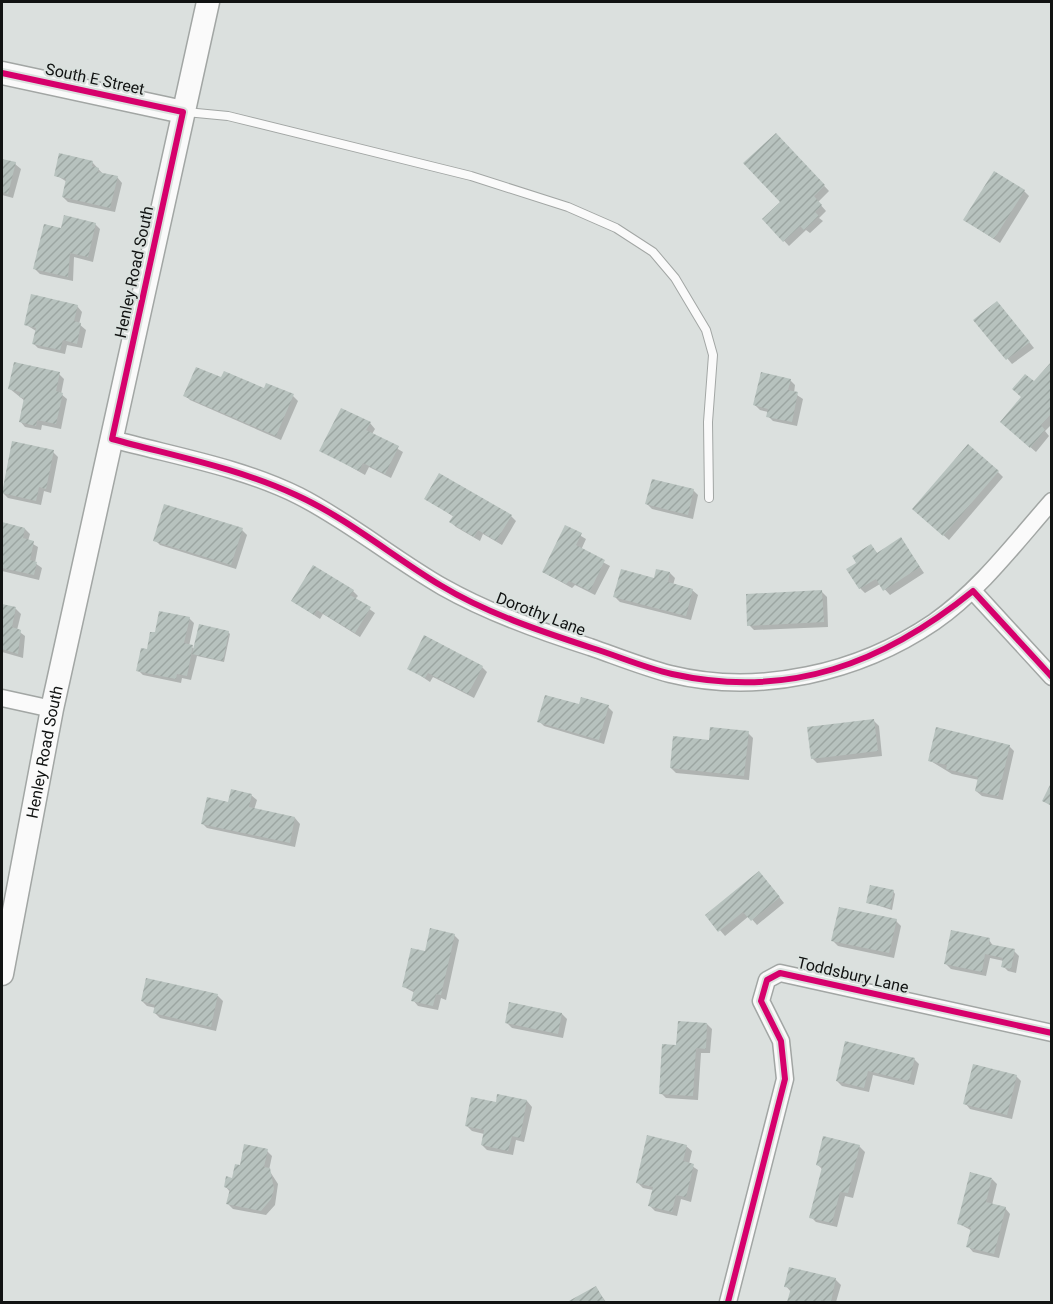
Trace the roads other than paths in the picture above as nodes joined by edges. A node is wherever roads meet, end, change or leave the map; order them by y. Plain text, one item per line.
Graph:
1 (208, 2) edge
2 (2, 73) edge
3 (183, 112) junction
4 (112, 439) junction
5 (709, 498) dead end
6 (1052, 501) edge
7 (973, 591) junction
8 (1052, 677) edge
9 (2, 698) edge
10 (52, 709) junction
11 (2, 974) edge
12 (1052, 1033) edge
13 (728, 1302) edge

1 - 3 street, Henley Road South
2 - 3 street, South E Street
3 - 4 street, Henley Road South
3 - 5 lane
4 - 7 street, Dorothy Lane
4 - 10 street, Henley Road South
6 - 7 street, Dorothy Lane
7 - 8 street
9 - 10 street
10 - 11 street, Henley Road South
12 - 13 street, Toddsbury Lane

